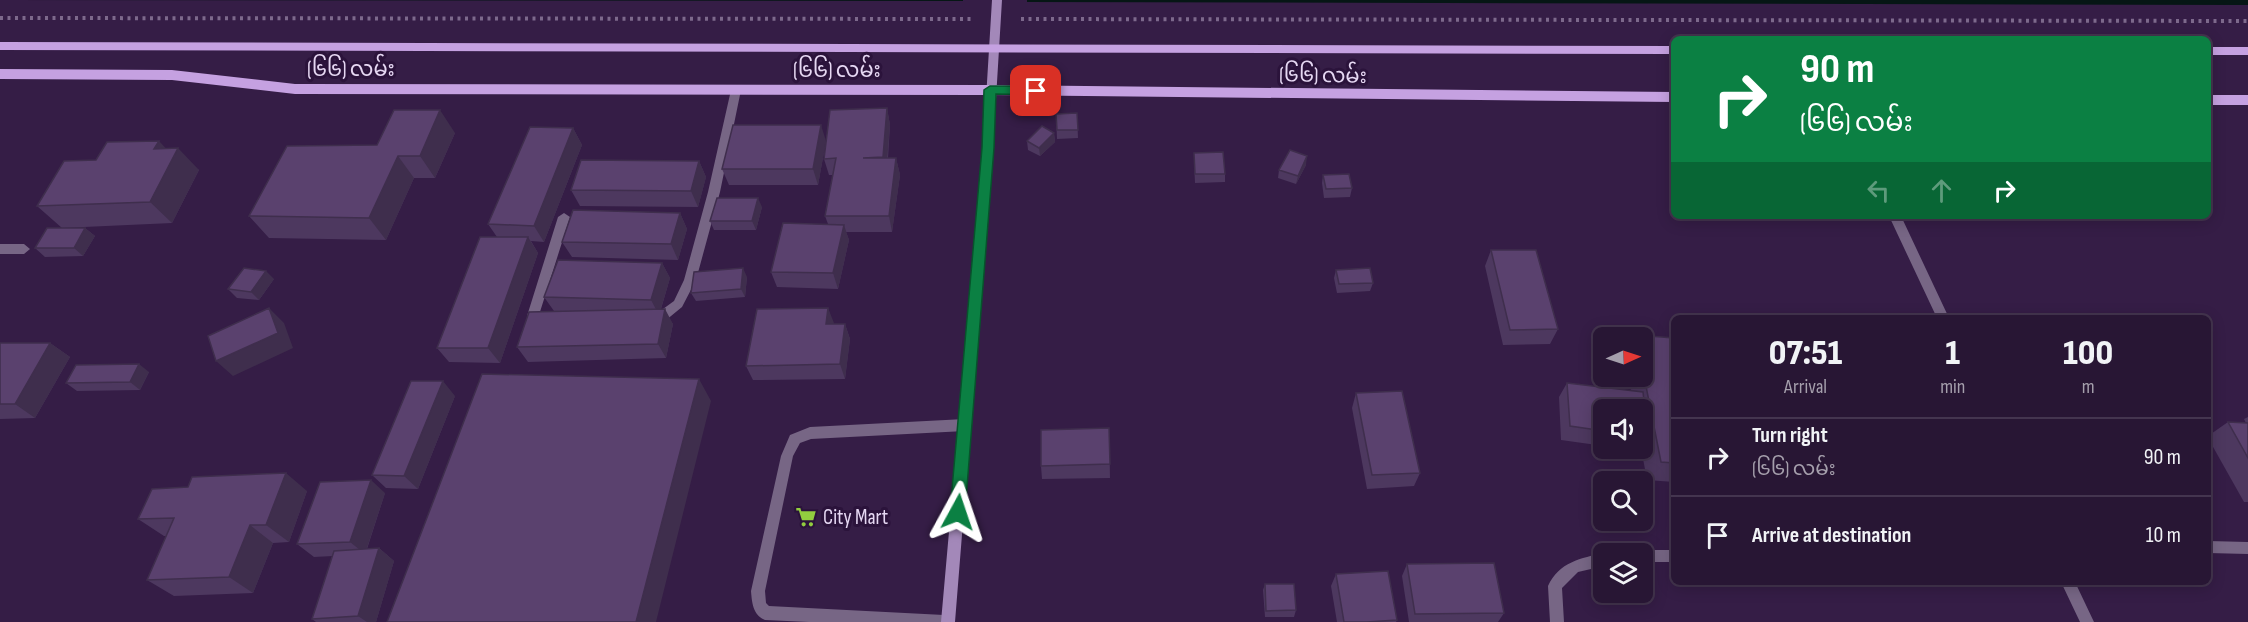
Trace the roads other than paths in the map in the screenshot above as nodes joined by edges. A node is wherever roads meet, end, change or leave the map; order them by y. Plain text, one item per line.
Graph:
1 (997, 1) edge
2 (0, 46) edge
3 (993, 47) junction
4 (1671, 50) edge
5 (2211, 51) edge
6 (2248, 51) edge
7 (0, 74) edge
8 (736, 90) junction
9 (990, 90) junction
10 (1671, 97) edge
11 (2211, 100) edge
12 (2248, 100) edge
13 (564, 217) dead end
14 (1896, 219) edge
15 (0, 249) edge
16 (24, 249) dead end
17 (1942, 315) edge
18 (645, 321) edge
19 (554, 323) edge
20 (965, 425) junction
21 (2211, 547) edge
22 (2248, 548) edge
23 (1653, 556) edge
24 (1671, 556) edge
25 (1593, 562) edge
26 (2069, 585) edge
27 (946, 622) edge
28 (1557, 622) edge
29 (2087, 622) edge

1 - 3 street
2 - 3 main road, (၆၆) လမ်း
3 - 4 main road, (၆၆) လမ်း
3 - 9 street
5 - 6 main road
7 - 8 main road, (၆၆) လမ်း
8 - 9 main road, (၆၆) လမ်း
8 - 18 street
9 - 10 main road, (၆၆) လမ်း
9 - 20 street
11 - 12 main road
13 - 19 street
14 - 17 street
15 - 16 street
20 - 27 street
20 - 27 street
21 - 22 street
23 - 24 street
25 - 28 street
26 - 29 street

